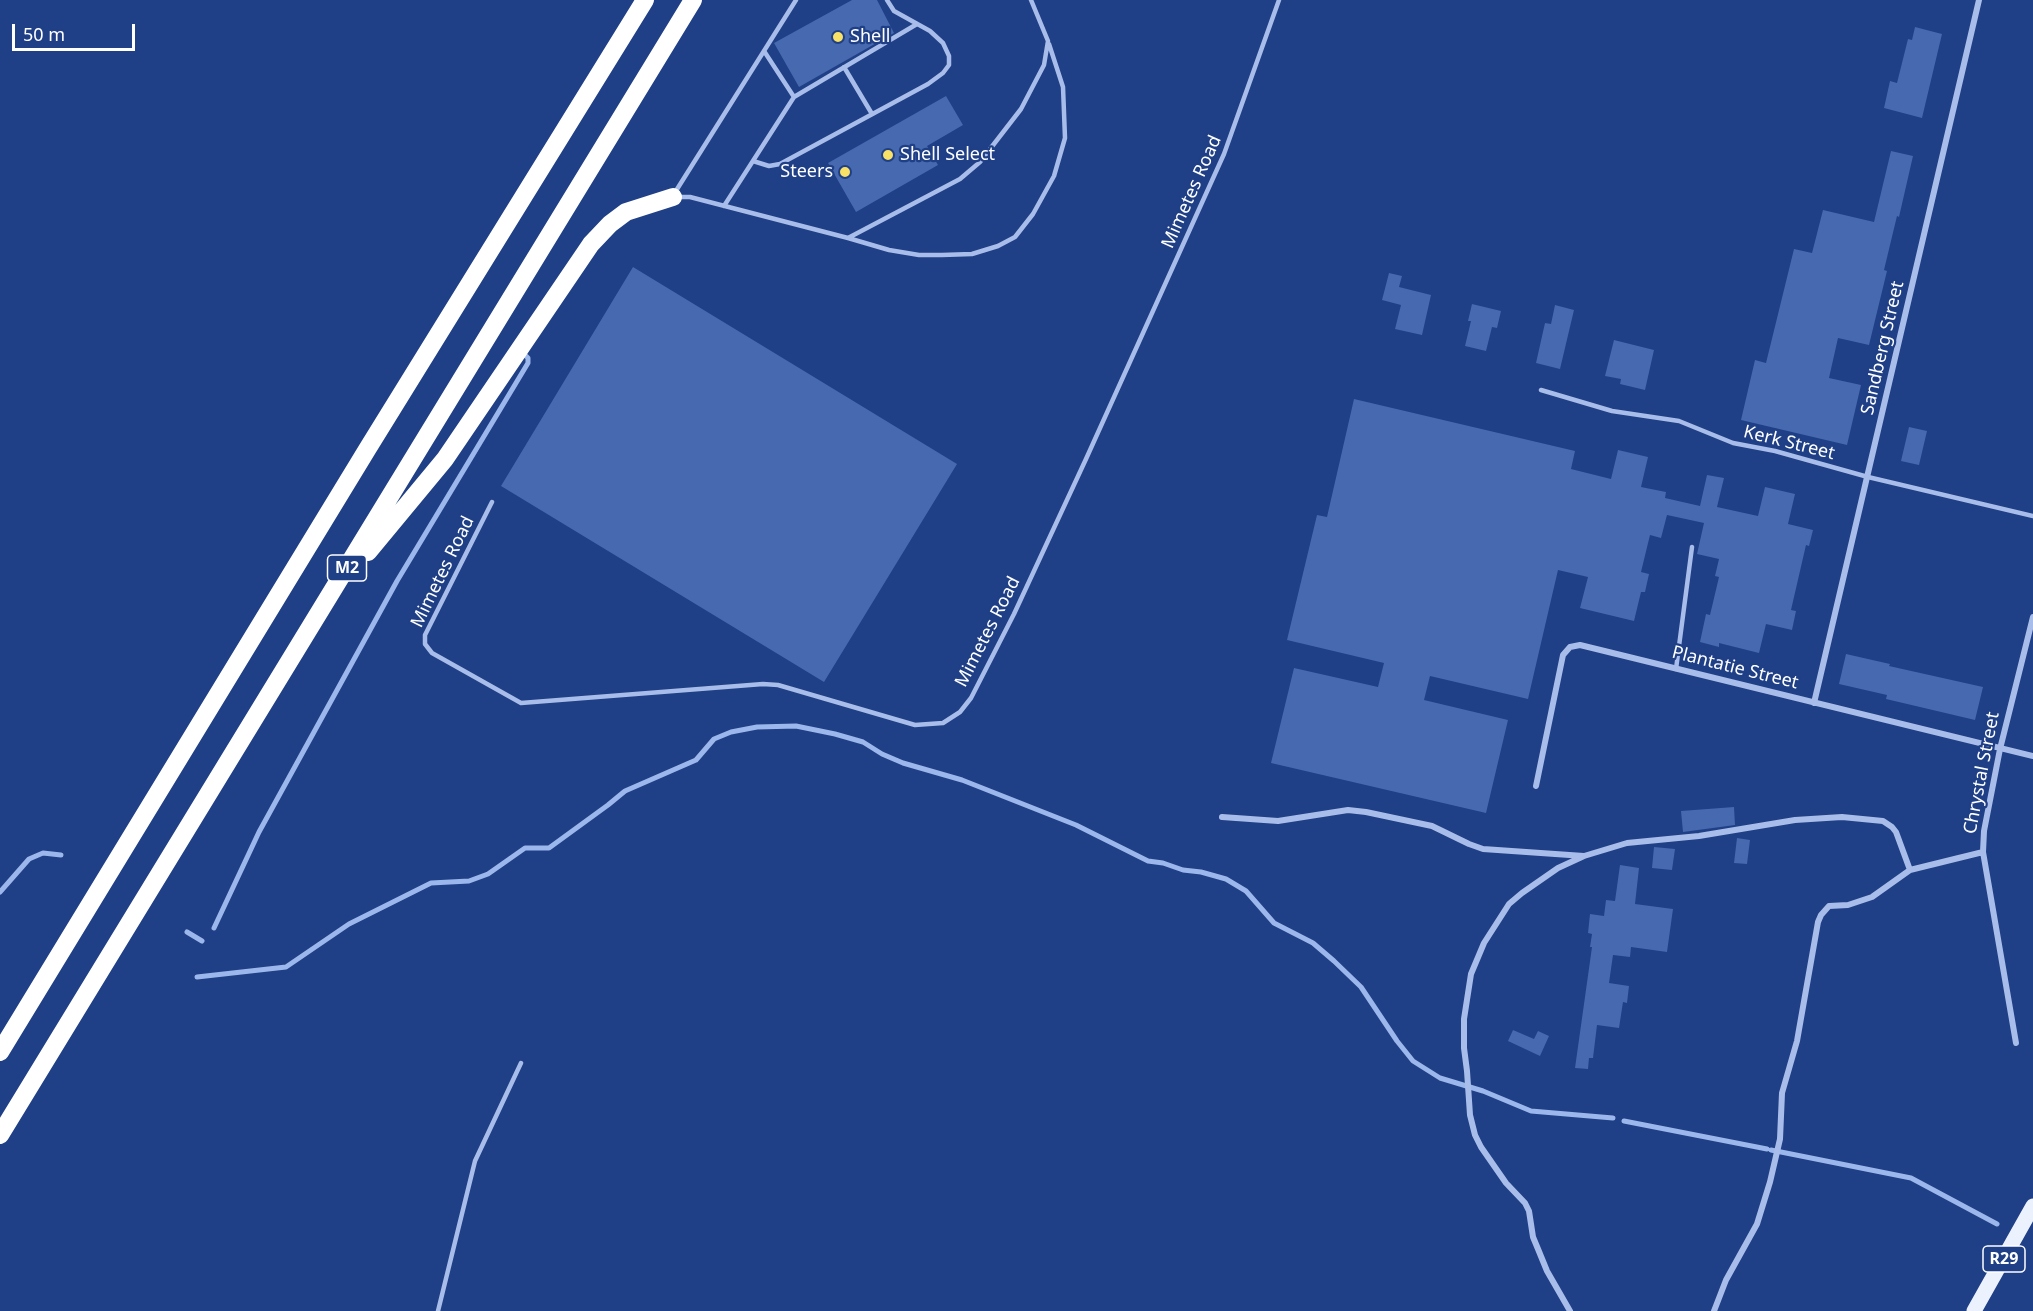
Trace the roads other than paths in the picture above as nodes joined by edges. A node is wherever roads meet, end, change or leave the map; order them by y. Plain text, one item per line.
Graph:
1 (645, 0) edge
2 (693, 0) edge
3 (796, 0) edge
4 (887, 0) edge
5 (1031, 0) edge
6 (1279, 0) edge
7 (1979, 0) edge
8 (917, 24) junction
9 (1048, 41) junction
10 (764, 51) junction
11 (844, 67) junction
12 (794, 97) junction
13 (872, 114) junction
14 (753, 161) junction
15 (673, 196) junction
16 (724, 206) junction
17 (848, 238) junction
18 (1540, 390) dead end
19 (1868, 477) junction
20 (492, 502) dead end
21 (2033, 516) edge
22 (1692, 547) dead end
23 (327, 602) junction
24 (2033, 617) edge
25 (1676, 669) junction
26 (1814, 703) junction
27 (2000, 749) junction
28 (2033, 756) edge
29 (1536, 786) dead end
30 (1222, 817) dead end
31 (1983, 852) junction
32 (1584, 856) junction
33 (1910, 870) junction
34 (2016, 1043) dead end
35 (0, 1052) edge
36 (521, 1063) dead end
37 (0, 1135) edge
38 (2033, 1206) edge
39 (438, 1311) edge
40 (1570, 1311) edge
41 (1713, 1311) edge
42 (1974, 1311) edge

1 - 35 highway, M2
2 - 23 highway, M2
3 - 10 lane
4 - 8 lane
5 - 9 lane
6 - 20 lane, Mimetes Road
7 - 19 street, Sandberg Street
8 - 11 lane
8 - 13 lane
9 - 17 lane
9 - 17 lane
10 - 12 lane
10 - 15 lane
11 - 12 lane
11 - 13 lane
12 - 14 lane
13 - 14 lane
14 - 16 lane
15 - 16 lane
15 - 23 highway
16 - 17 lane
18 - 19 lane, Kerk Street
19 - 21 lane, Kerk Street
19 - 26 street, Sandberg Street
22 - 25 lane
23 - 37 highway, M2
24 - 27 street, Chrystal Street
25 - 26 street, Plantatie Street
25 - 29 street, Plantatie Street
26 - 27 street, Plantatie Street
27 - 28 street, Plantatie Street
27 - 31 street, Chrystal Street
30 - 32 street
31 - 33 street
31 - 34 street, Chrystal Street
32 - 33 street
32 - 40 street
33 - 41 street
36 - 39 lane
38 - 42 main road, R29

